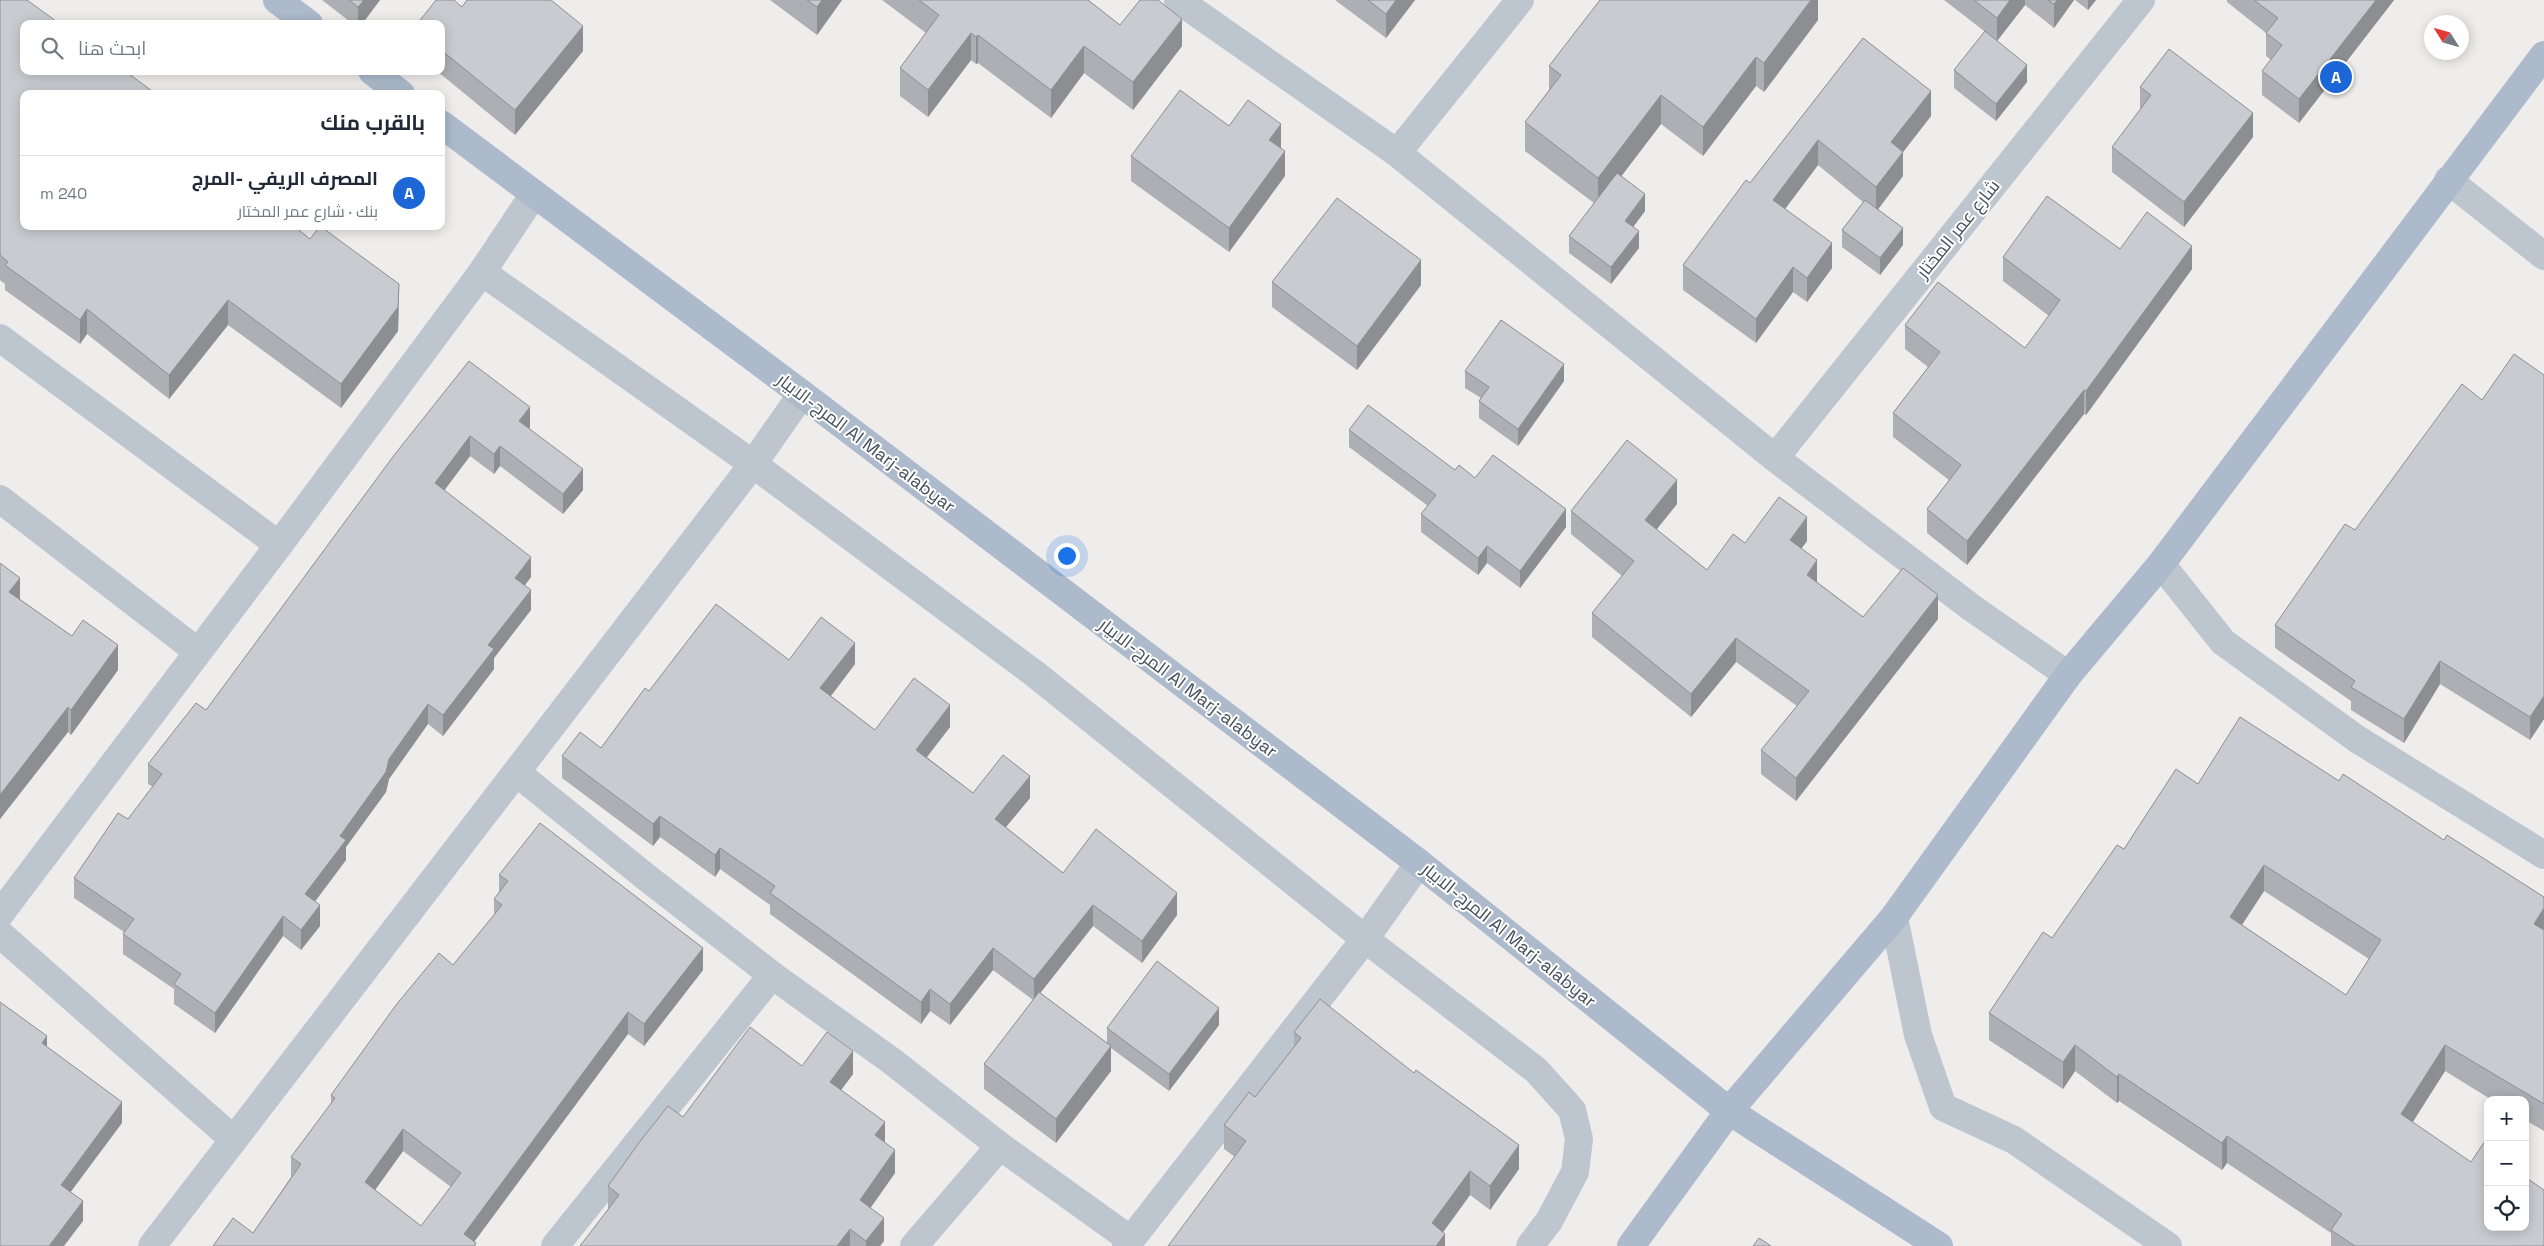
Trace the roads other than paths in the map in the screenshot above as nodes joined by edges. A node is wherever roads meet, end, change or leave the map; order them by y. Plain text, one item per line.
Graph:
1 (277, 0) edge
2 (1178, 0) edge
3 (1520, 0) edge
4 (2141, 0) edge
5 (303, 20) edge
6 (2544, 55) edge
7 (377, 75) edge
8 (396, 90) edge
9 (445, 127) edge
10 (1397, 153) junction
11 (2448, 180) junction
12 (534, 194) junction
13 (2544, 256) edge
14 (482, 272) junction
15 (0, 338) edge
16 (802, 394) junction
17 (1775, 458) junction
18 (753, 464) junction
19 (0, 499) edge
20 (279, 545) junction
21 (2161, 564) junction
22 (197, 652) junction
23 (2068, 675) junction
24 (517, 773) junction
25 (2544, 855) edge
26 (1418, 863) junction
27 (0, 914) edge
28 (1894, 917) junction
29 (0, 934) edge
30 (1365, 939) junction
31 (772, 975) junction
32 (1729, 1112) junction
33 (233, 1139) junction
34 (1000, 1146) junction
35 (1128, 1243) edge
36 (152, 1246) edge
37 (555, 1246) edge
38 (914, 1246) edge
39 (1530, 1246) edge
40 (1631, 1246) edge
41 (1939, 1246) edge
42 (2168, 1246) edge

1 - 5 main road
2 - 10 street
3 - 10 street
4 - 17 street, شارع عمر المختار
6 - 11 main road
7 - 8 main road
9 - 12 main road, المرج-الابيار Al Marj-alabyar
10 - 17 street
11 - 13 street
11 - 21 main road
12 - 14 street
12 - 16 main road, المرج-الابيار Al Marj-alabyar
14 - 18 street
14 - 20 street
15 - 20 street
16 - 18 street
16 - 26 main road, المرج-الابيار Al Marj-alabyar
17 - 23 street
18 - 24 street
18 - 30 street
19 - 22 street
20 - 22 street
21 - 23 main road
21 - 25 street
22 - 27 street
23 - 28 main road
24 - 31 street
24 - 33 street
26 - 30 street
26 - 32 main road, المرج-الابيار Al Marj-alabyar
28 - 32 main road
28 - 42 street
29 - 33 street
30 - 35 street
30 - 39 street
31 - 34 street
31 - 37 street
32 - 40 main road
32 - 41 main road, المرج-الابيار Al Marj-alabyar
33 - 36 street
34 - 35 street
34 - 38 street

